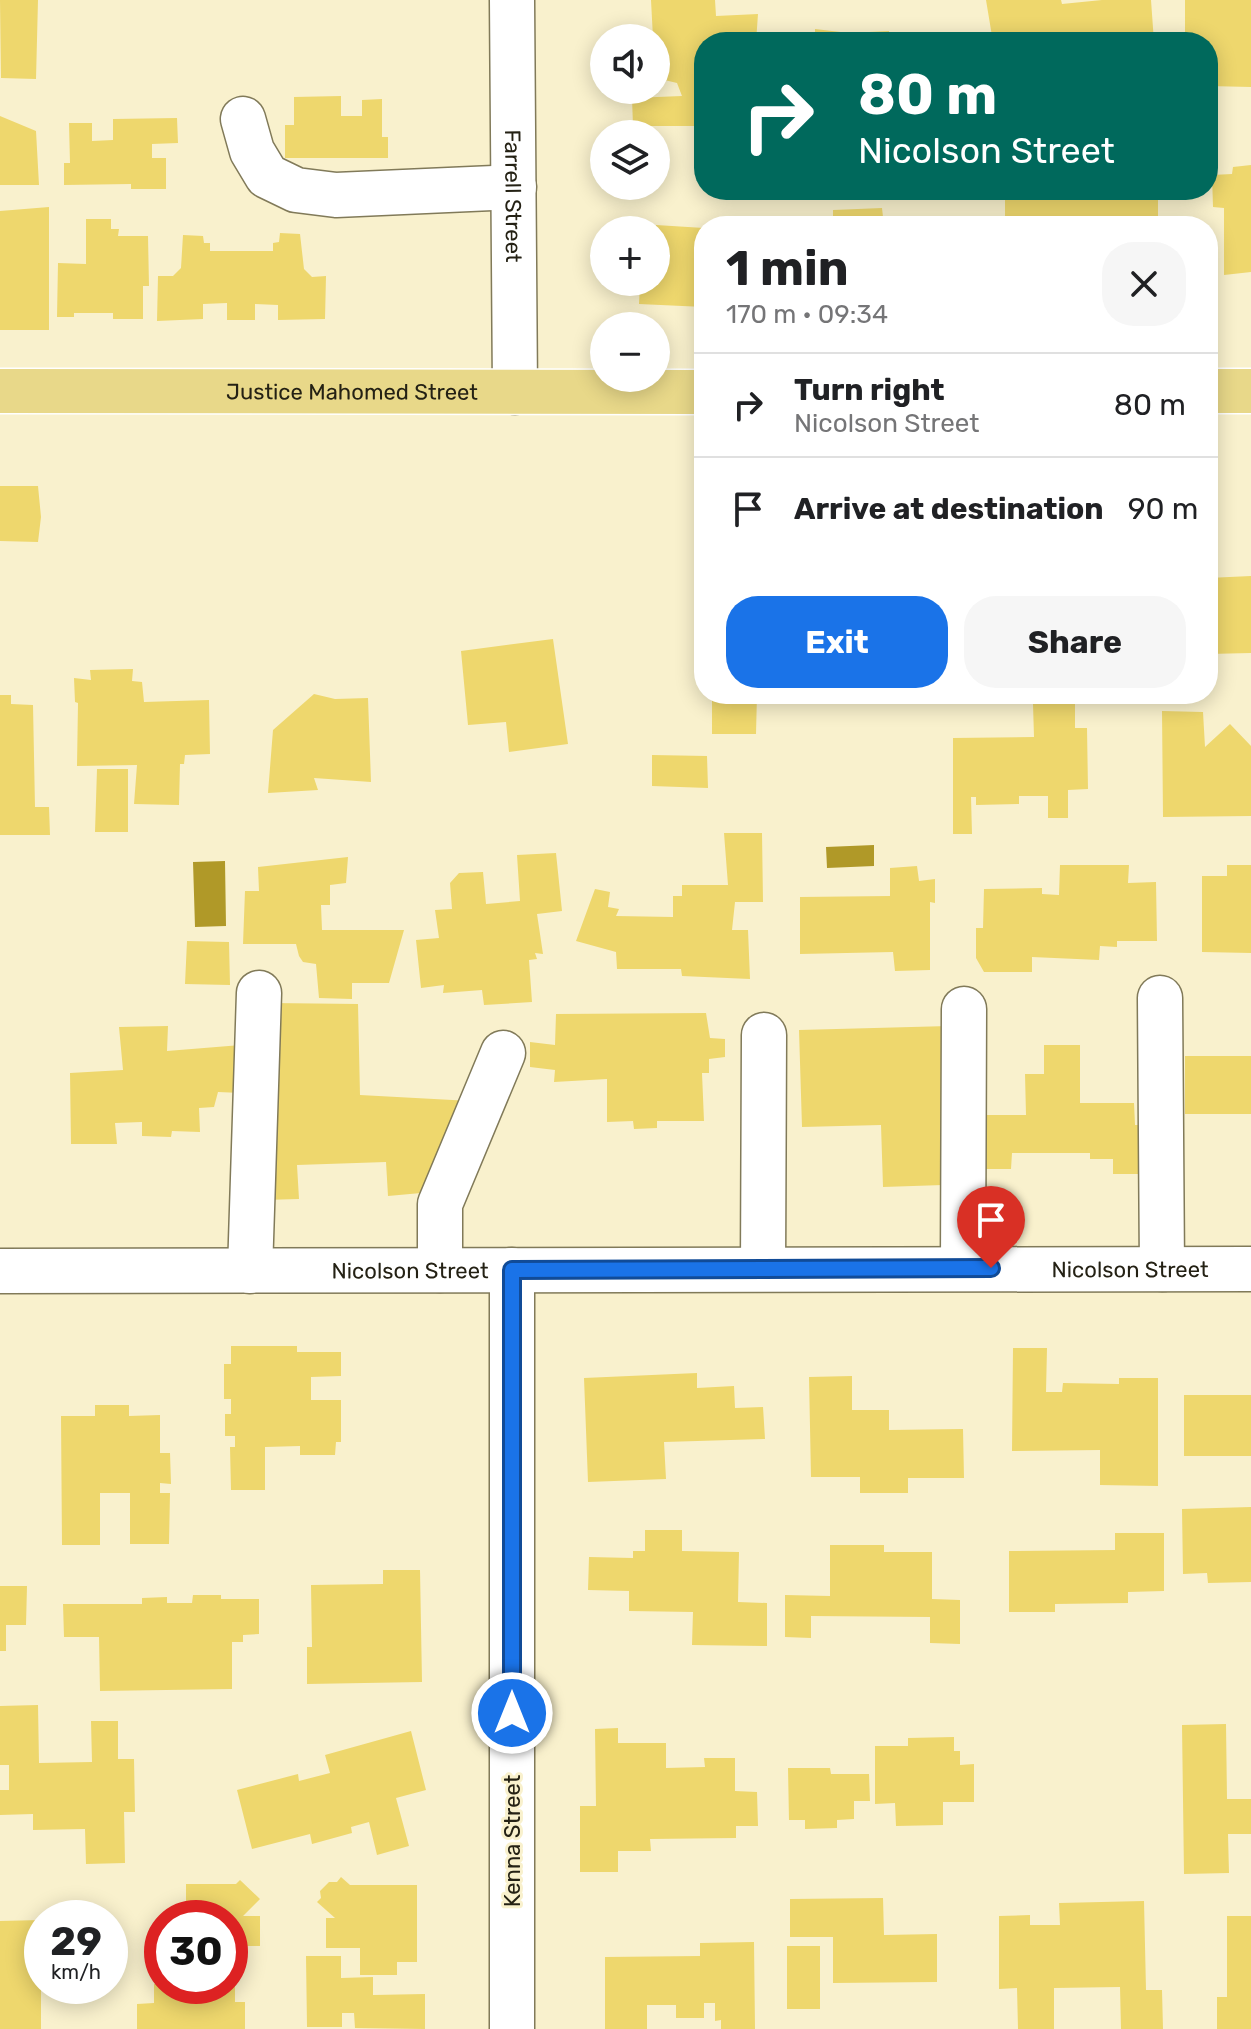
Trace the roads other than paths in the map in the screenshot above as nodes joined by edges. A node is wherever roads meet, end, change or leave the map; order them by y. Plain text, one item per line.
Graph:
1 (512, 0) edge
2 (243, 119) dead end
3 (514, 187) junction
4 (0, 391) edge
5 (1218, 391) edge
6 (1251, 391) edge
7 (515, 392) junction
8 (694, 392) edge
9 (259, 993) dead end
10 (1160, 998) dead end
11 (964, 1009) dead end
12 (764, 1035) dead end
13 (503, 1053) dead end
14 (963, 1268) junction
15 (763, 1269) junction
16 (1162, 1269) junction
17 (1251, 1269) edge
18 (440, 1270) junction
19 (512, 1270) junction
20 (0, 1271) edge
21 (250, 1271) junction
22 (512, 2029) edge

1 - 3 street, Farrell Street
2 - 3 street
3 - 7 street, Farrell Street
4 - 7 main road, Justice Mahomed Street
5 - 6 main road
7 - 8 main road, Justice Mahomed Street
9 - 21 street
10 - 16 street
11 - 14 street
12 - 15 street
13 - 18 street
14 - 15 street, Nicolson Street
14 - 16 street, Nicolson Street
15 - 19 street, Nicolson Street
16 - 17 street, Nicolson Street
18 - 19 street, Nicolson Street
18 - 21 street, Nicolson Street
19 - 22 street, Kenna Street
20 - 21 street, Nicolson Street

